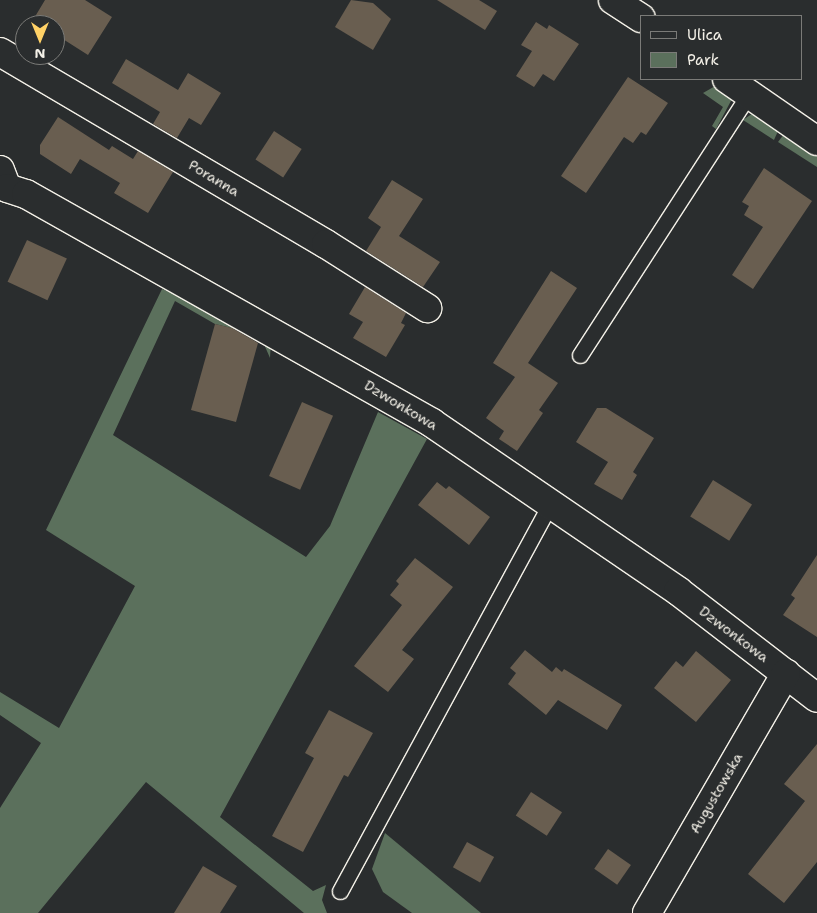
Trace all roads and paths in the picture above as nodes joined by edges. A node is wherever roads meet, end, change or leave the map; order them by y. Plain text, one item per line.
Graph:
1 (613, 0) edge
2 (640, 17) edge
3 (0, 52) edge
4 (728, 80) edge
5 (749, 94) junction
6 (817, 142) edge
7 (2, 186) edge
8 (427, 308) dead end
9 (580, 355) dead end
10 (551, 503) junction
11 (786, 674) junction
12 (817, 698) edge
13 (340, 891) dead end
14 (647, 913) edge

1 - 2 street
3 - 8 street, Poranna
4 - 5 street
5 - 6 street
5 - 9 lane
7 - 10 street, Dzwonkowa
10 - 11 street, Dzwonkowa
10 - 13 lane
11 - 12 street, Dzwonkowa
11 - 14 street, Augustowska

